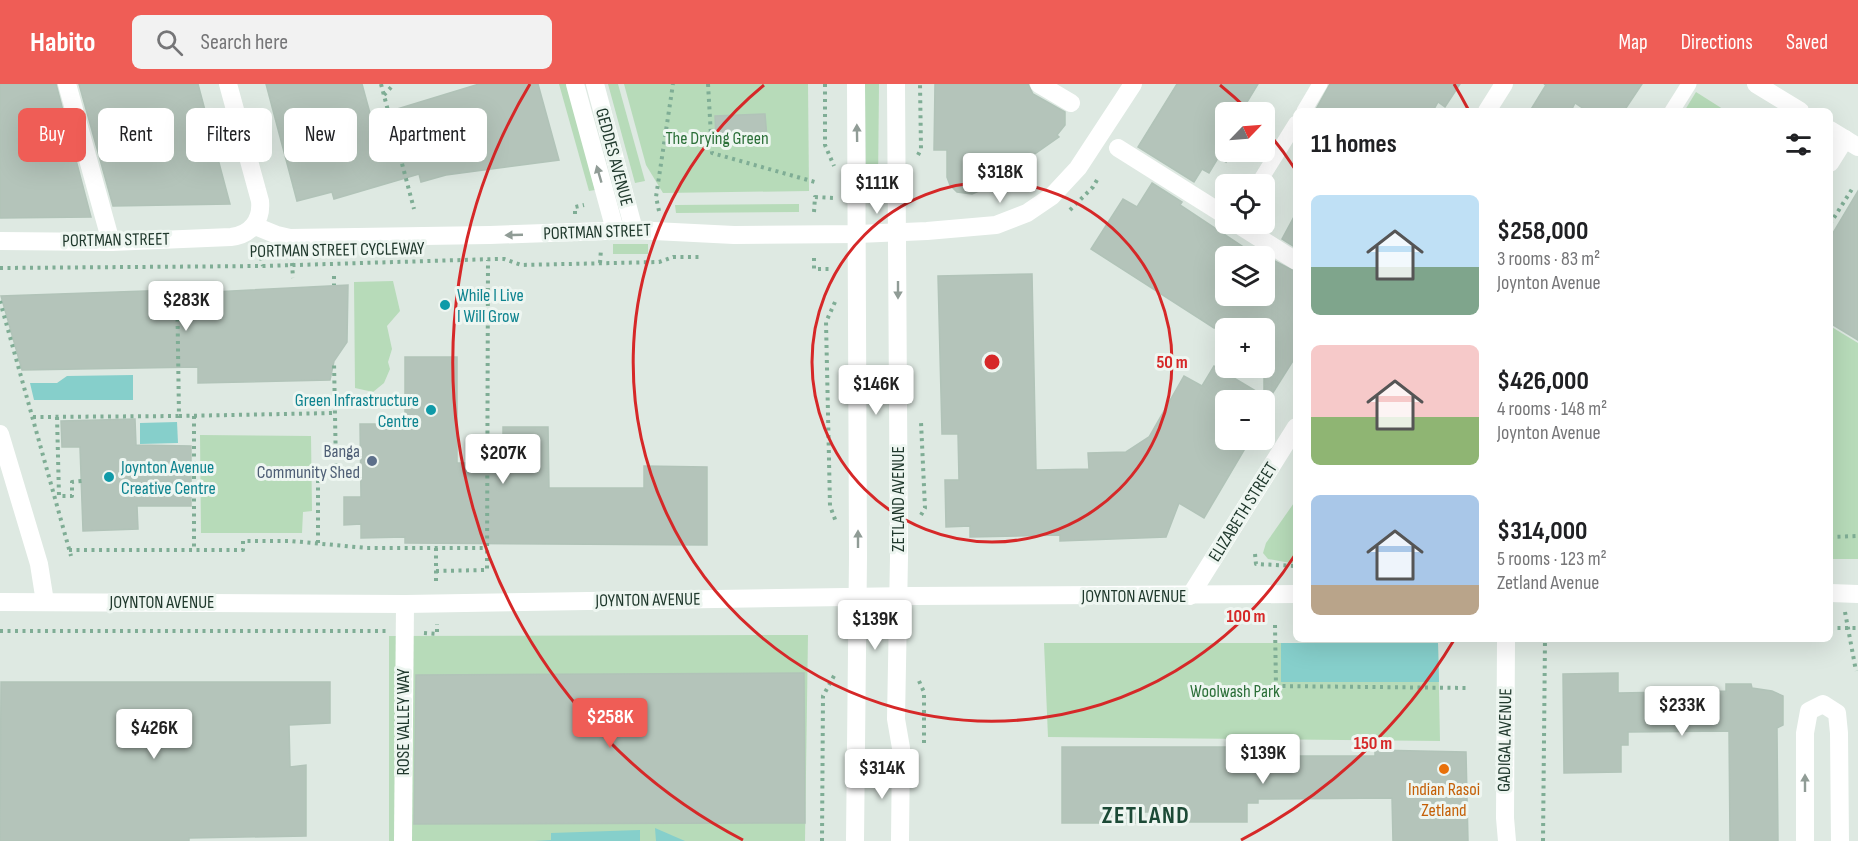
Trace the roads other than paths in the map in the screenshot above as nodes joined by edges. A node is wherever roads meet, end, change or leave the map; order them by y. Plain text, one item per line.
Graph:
1 (67, 84) edge
2 (228, 84) edge
3 (575, 84) edge
4 (595, 84) edge
5 (856, 84) edge
6 (896, 84) edge
7 (1039, 84) edge
8 (1133, 84) edge
9 (1320, 84) edge
10 (1504, 84) edge
11 (1689, 84) edge
12 (1756, 84) edge
13 (1071, 103) dead end
14 (1306, 108) edge
15 (1489, 108) edge
16 (1674, 108) edge
17 (1795, 108) edge
18 (1293, 128) edge
19 (1844, 139) edge
20 (1118, 148) dead end
21 (1833, 158) edge
22 (1264, 174) edge
23 (1215, 209) edge
24 (255, 226) junction
25 (615, 230) junction
26 (634, 230) junction
27 (898, 232) junction
28 (858, 234) junction
29 (1253, 234) edge
30 (0, 242) edge
31 (111, 242) junction
32 (1293, 259) edge
33 (1293, 432) edge
34 (0, 434) edge
35 (1293, 594) edge
36 (1190, 596) junction
37 (857, 597) junction
38 (898, 597) junction
39 (0, 602) edge
40 (45, 602) junction
41 (405, 604) junction
42 (1506, 642) edge
43 (402, 841) edge
44 (855, 841) edge
45 (900, 841) edge
46 (1507, 841) edge
47 (1805, 841) edge
48 (1840, 841) edge

1 - 31 street
2 - 24 street
25 -> 3 street, GEDDES AVENUE
4 - 26 street, GEDDES AVENUE
28 -> 5 street
6 - 27 street, ZETLAND AVENUE
7 - 13 street
8 - 27 street, PORTMAN STREET
9 - 14 lane
10 - 15 street
11 - 16 lane
12 - 17 street
18 - 22 lane
19 - 21 street
20 - 23 street
25 -> 24 street, PORTMAN STREET
24 - 31 street, PORTMAN STREET
25 - 26 street, PORTMAN STREET
26 - 28 street, PORTMAN STREET
27 - 28 street, PORTMAN STREET
27 -> 38 street, ZETLAND AVENUE
37 -> 28 street
29 - 32 street
30 - 31 street, PORTMAN STREET
33 - 36 street, ELIZABETH STREET
34 - 40 street
35 - 36 street, JOYNTON AVENUE
36 - 38 street, JOYNTON AVENUE
37 - 38 street, JOYNTON AVENUE
37 - 41 street, JOYNTON AVENUE
37 - 44 street
38 - 45 street, ZETLAND AVENUE
39 - 40 street, JOYNTON AVENUE
40 - 41 street, JOYNTON AVENUE
41 - 43 street, ROSE VALLEY WAY
42 - 46 street, GADIGAL AVENUE
47 -> 48 street

